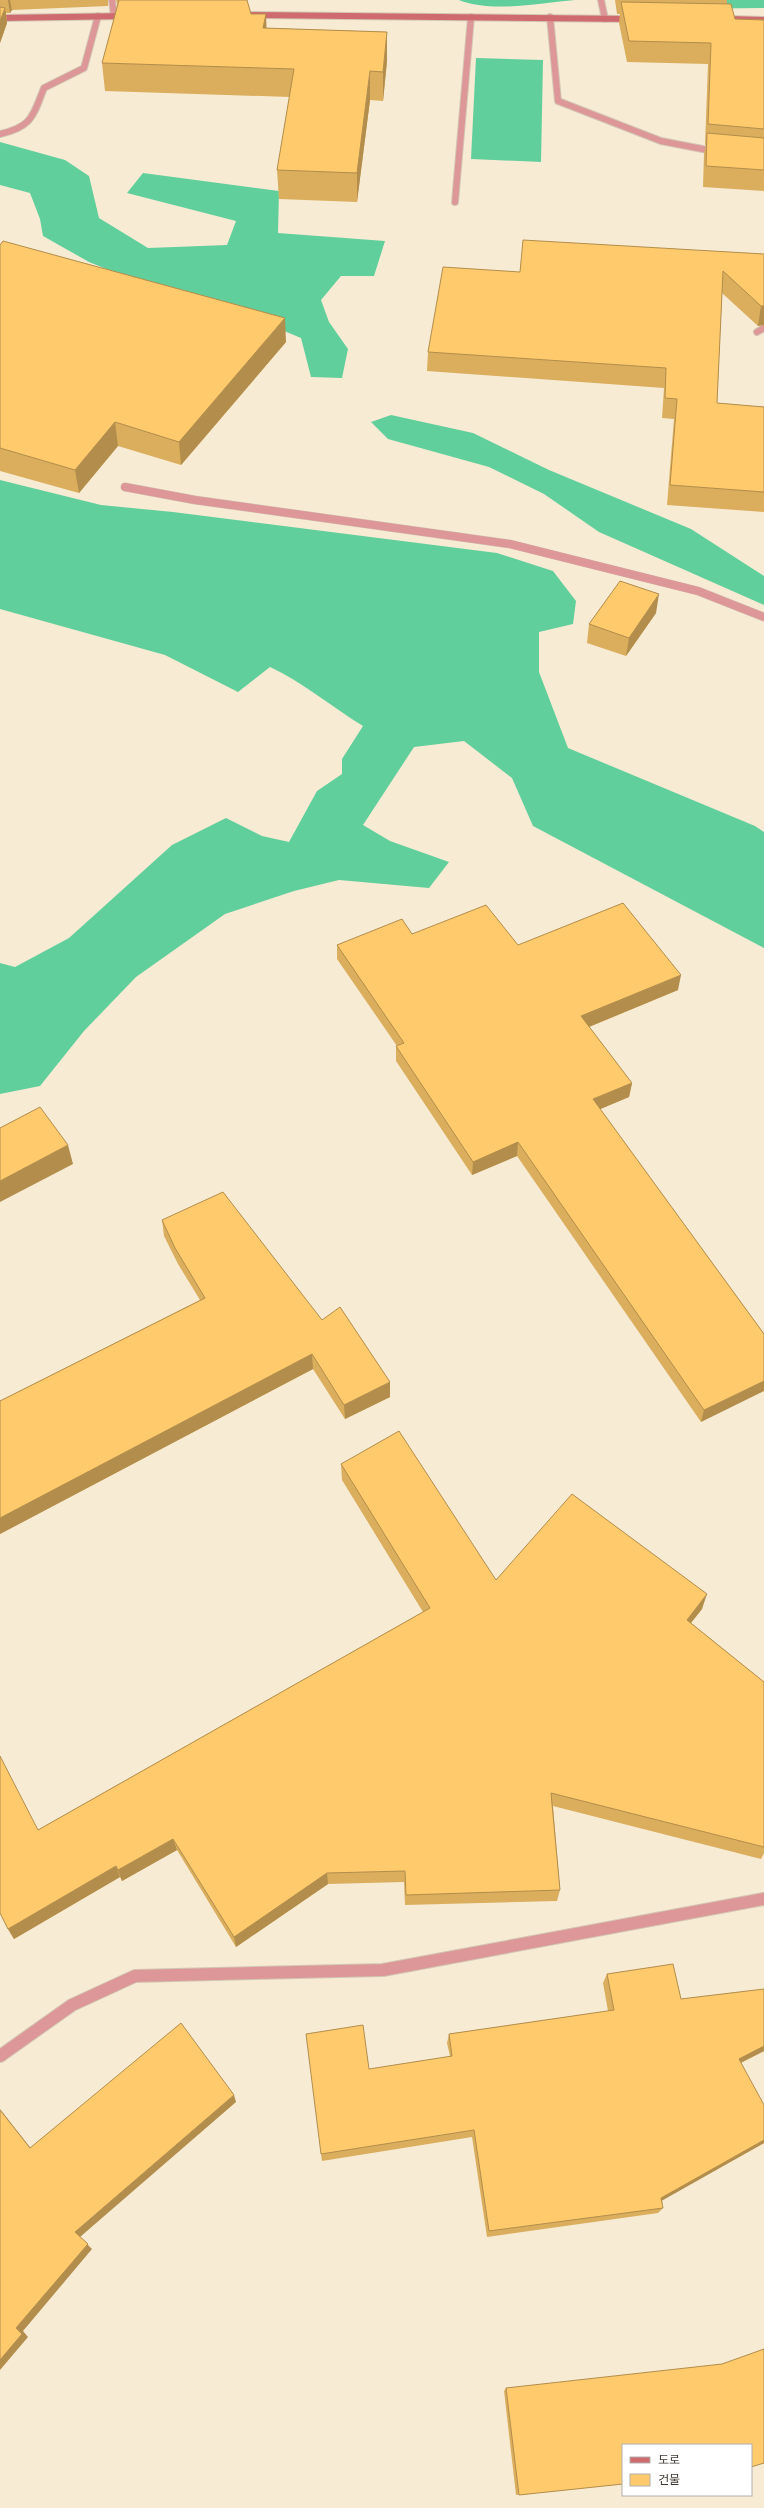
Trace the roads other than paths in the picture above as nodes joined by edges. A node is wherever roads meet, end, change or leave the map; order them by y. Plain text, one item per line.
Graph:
1 (112, 0) edge
2 (601, 0) edge
3 (245, 14) edge
4 (98, 16) junction
5 (114, 16) junction
6 (137, 16) edge
7 (471, 17) junction
8 (550, 17) junction
9 (0, 18) edge
10 (606, 19) junction
11 (637, 19) edge
12 (724, 19) edge
13 (764, 20) edge
14 (0, 134) edge
15 (728, 152) edge
16 (455, 202) dead end
17 (764, 328) edge
18 (757, 332) dead end
19 (125, 487) dead end
20 (764, 617) edge
21 (764, 1899) edge
22 (0, 2056) edge

1 - 5 street
2 - 10 street
3 - 7 street
4 - 5 street
4 - 9 street
4 - 14 street
5 - 6 street
7 - 8 street
7 - 16 street
8 - 10 street
8 - 15 street
10 - 11 street
12 - 13 street
17 - 18 street
19 - 20 street
21 - 22 street

